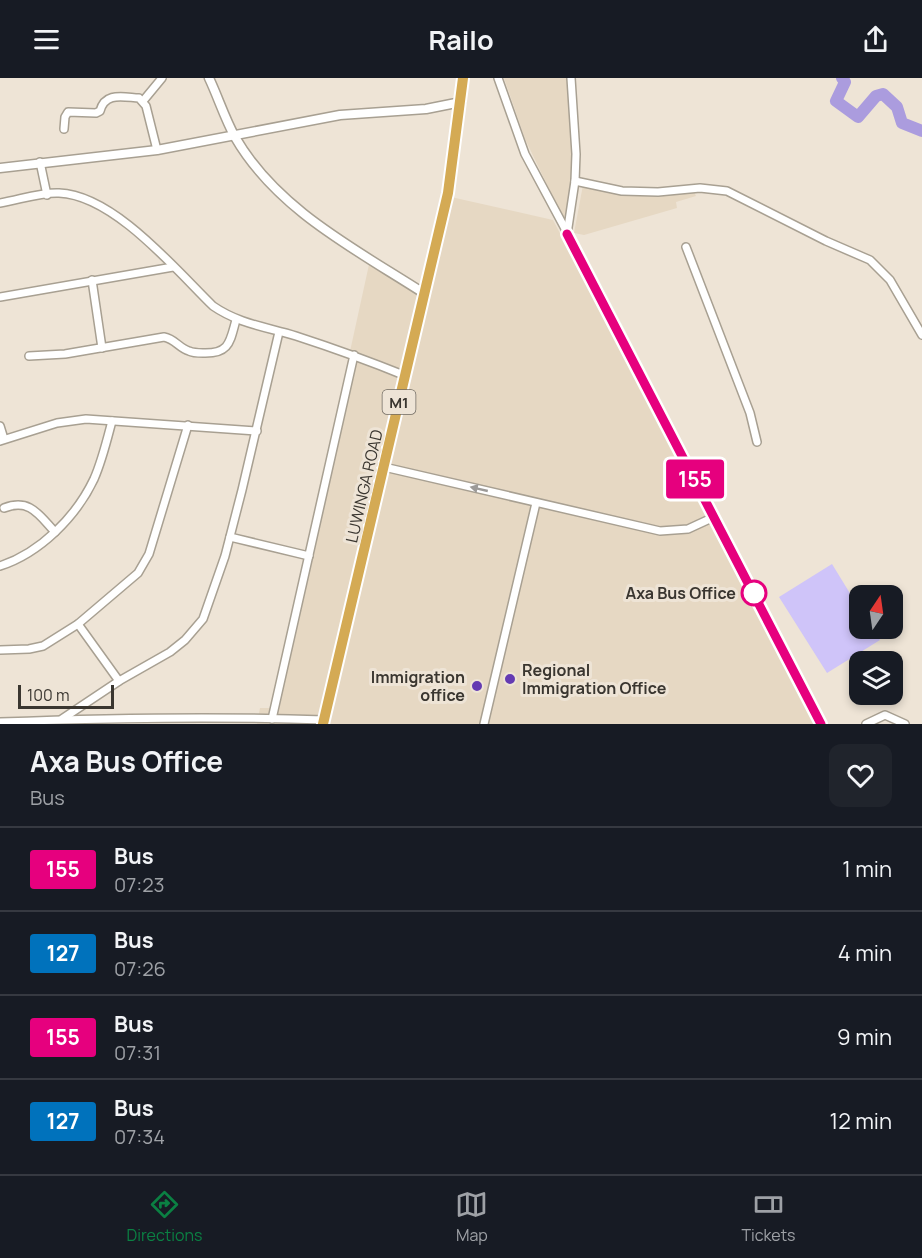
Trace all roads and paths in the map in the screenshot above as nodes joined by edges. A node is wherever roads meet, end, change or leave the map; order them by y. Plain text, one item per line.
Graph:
1 (162, 78) edge
2 (209, 78) edge
3 (463, 78) edge
4 (498, 78) edge
5 (571, 78) edge
6 (143, 101) junction
7 (461, 102) junction
8 (64, 129) dead end
9 (235, 136) junction
10 (157, 150) junction
11 (40, 162) junction
12 (0, 168) edge
13 (575, 181) junction
14 (47, 195) junction
15 (0, 203) edge
16 (567, 234) junction
17 (686, 247) dead end
18 (173, 267) junction
19 (92, 280) junction
20 (425, 294) junction
21 (0, 297) edge
22 (236, 320) junction
23 (279, 332) junction
24 (922, 335) edge
25 (102, 348) junction
26 (354, 355) junction
27 (29, 356) dead end
28 (406, 376) junction
29 (112, 421) junction
30 (188, 425) junction
31 (0, 426) edge
32 (257, 431) junction
33 (2, 440) edge
34 (757, 442) dead end
35 (384, 467) junction
36 (536, 503) junction
37 (4, 508) dead end
38 (714, 517) junction
39 (55, 532) junction
40 (230, 537) junction
41 (309, 556) junction
42 (0, 566) edge
43 (78, 624) junction
44 (0, 650) edge
45 (119, 681) junction
46 (62, 719) junction
47 (272, 719) junction
48 (0, 722) edge
49 (323, 722) edge
50 (484, 724) edge
51 (821, 724) edge
52 (866, 724) edge
53 (905, 724) edge

1 - 6 street
2 - 9 street
3 - 7 highway, LUWINGA ROAD / M1
4 - 16 street
5 - 13 street
6 - 8 street
6 - 10 street
7 - 9 street
7 - 20 highway, LUWINGA ROAD / M1
9 - 10 street
9 - 20 street
10 - 11 street
11 - 12 street
11 - 14 street
13 - 16 street
13 - 24 street
14 - 15 street
14 - 18 street
16 - 38 street
17 - 34 street
18 - 19 street
18 - 22 street
19 - 21 street
19 - 25 street
20 - 28 highway, LUWINGA ROAD / M1
22 - 23 street
22 - 25 street
23 - 26 street
23 - 32 street
25 - 27 street
26 - 28 street
26 - 41 street
28 - 35 highway, LUWINGA ROAD / M1
29 - 30 street
29 - 33 street
29 - 39 street
30 - 32 street
30 - 43 street
31 - 33 street
32 - 40 street
36 -> 35 street
35 - 49 highway, LUWINGA ROAD / M1
36 - 38 street
36 - 50 street
37 - 39 street
38 - 51 street
39 - 42 street
40 - 41 street
40 - 45 street
41 - 47 street
43 - 44 street
43 - 45 street
45 - 46 street
46 - 47 street
46 - 48 street
47 - 49 street
52 - 53 street

